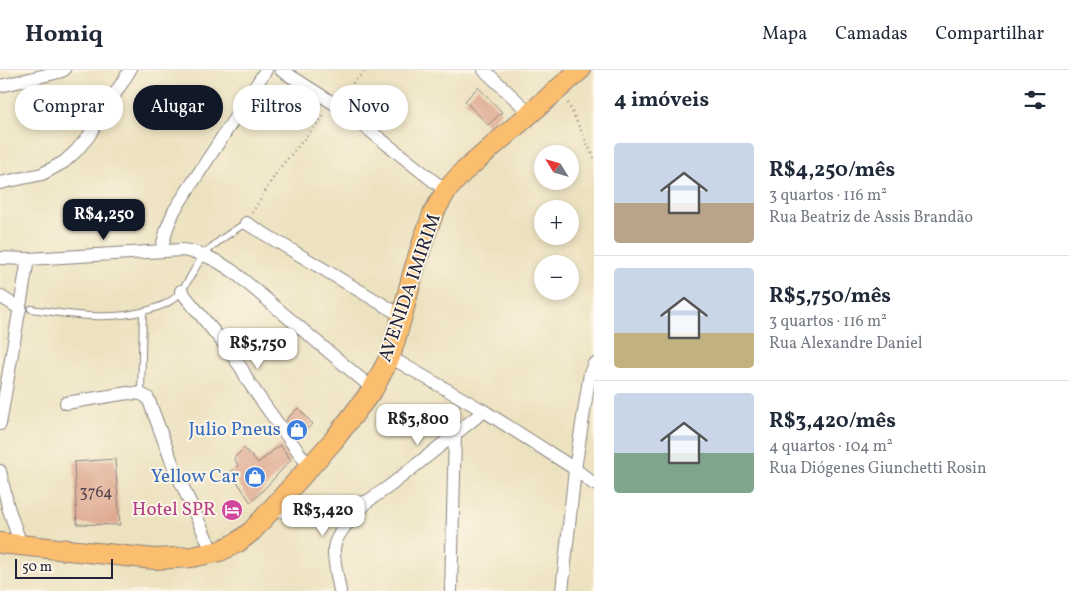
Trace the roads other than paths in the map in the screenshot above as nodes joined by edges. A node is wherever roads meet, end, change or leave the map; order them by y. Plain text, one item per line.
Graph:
1 (64, 70) edge
2 (130, 70) edge
3 (266, 70) edge
4 (281, 70) edge
5 (484, 70) edge
6 (580, 70) edge
7 (0, 86) edge
8 (530, 113) junction
9 (0, 183) edge
10 (446, 191) junction
11 (246, 223) joint
12 (161, 252) junction
13 (204, 255) junction
14 (0, 258) edge
15 (28, 259) junction
16 (181, 291) junction
17 (0, 296) edge
18 (25, 309) junction
19 (143, 312) junction
20 (402, 316) junction
21 (390, 357) junction
22 (594, 364) edge
23 (373, 389) junction
24 (141, 394) junction
25 (66, 403) dead end
26 (484, 412) junction
27 (0, 424) edge
28 (455, 435) junction
29 (310, 468) junction
30 (575, 469) junction
31 (0, 471) edge
32 (594, 484) edge
33 (368, 501) junction
34 (274, 508) junction
35 (0, 542) edge
36 (21, 545) junction
37 (213, 553) junction
38 (340, 591) edge
39 (451, 591) edge
40 (562, 591) edge

1 - 7 street
2 - 9 street
3 - 12 street
4 - 10 street
5 - 8 street
6 - 8 main road, AVENIDA IMIRIM
8 - 10 main road, AVENIDA IMIRIM
10 - 20 main road, AVENIDA IMIRIM
11 - 13 lane
11 - 20 street
12 - 13 street
12 - 15 street
13 - 16 lane
13 - 23 street
14 - 15 street
15 - 18 street
16 - 19 lane
16 - 29 street
17 - 18 street
18 - 19 lane
18 - 27 street
19 - 24 lane
20 - 21 main road, AVENIDA IMIRIM
21 - 23 main road, AVENIDA IMIRIM
21 - 26 street
22 - 30 street
23 - 29 main road, AVENIDA IMIRIM
24 - 25 street
24 - 37 street
26 - 28 street
26 - 30 street
28 - 33 street
28 - 39 street
29 - 34 main road, AVENIDA IMIRIM
30 - 32 street
30 - 40 street
31 - 36 street
33 - 34 street
33 - 38 street
34 - 37 main road, AVENIDA IMIRIM
35 - 36 main road, AVENIDA IMIRIM
36 - 37 main road, AVENIDA IMIRIM

